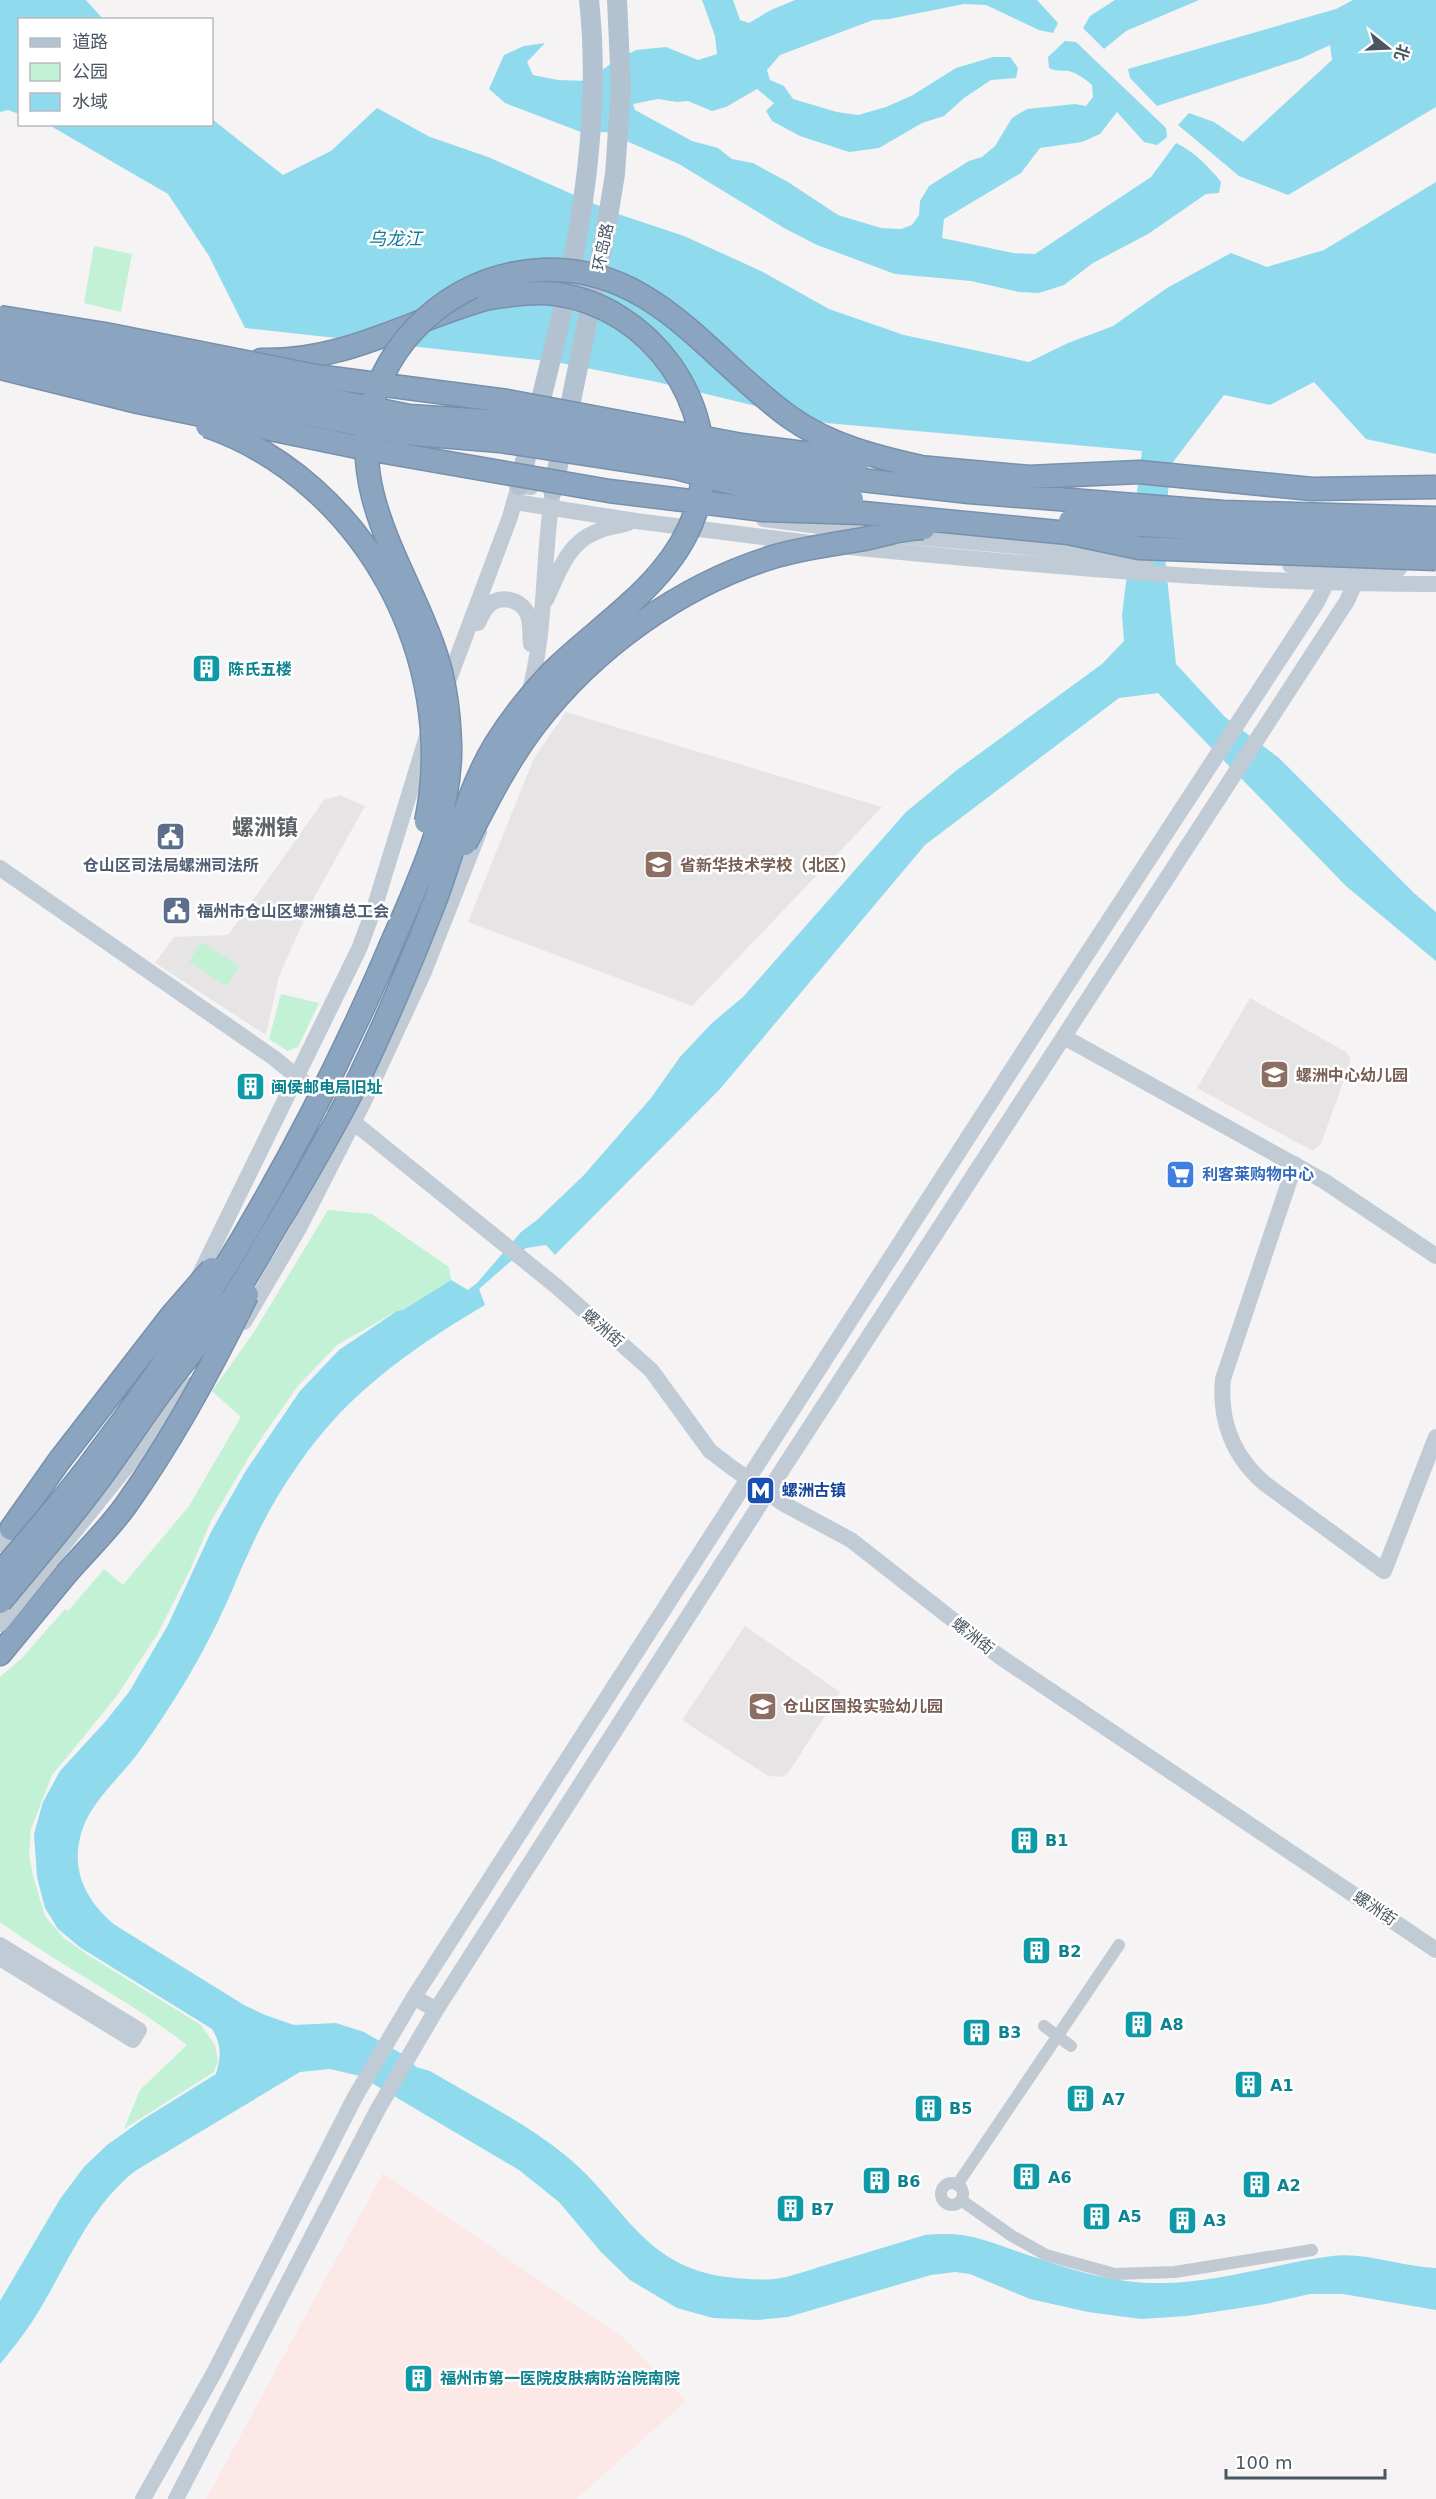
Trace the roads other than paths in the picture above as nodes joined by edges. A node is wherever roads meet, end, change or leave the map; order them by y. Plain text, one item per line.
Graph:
1 (589, 0) edge
2 (617, 0) edge
3 (0, 317) edge
4 (0, 332) edge
5 (0, 353) edge
6 (243, 360) junction
7 (0, 368) edge
8 (138, 402) junction
9 (921, 467) junction
10 (1436, 487) edge
11 (517, 493) junction
12 (551, 499) junction
13 (1436, 518) edge
14 (636, 520) junction
15 (992, 527) junction
16 (1436, 538) edge
17 (1436, 559) edge
18 (1122, 564) junction
19 (1436, 569) edge
20 (1325, 574) junction
21 (1353, 575) junction
22 (1436, 584) edge
23 (541, 612) junction
24 (452, 672) junction
25 (534, 672) junction
26 (2, 874) edge
27 (436, 898) junction
28 (386, 956) junction
29 (1064, 1037) junction
30 (297, 1077) junction
31 (353, 1124) junction
32 (1295, 1164) junction
33 (255, 1217) junction
34 (278, 1224) junction
35 (1436, 1256) edge
36 (1436, 1437) edge
37 (747, 1479) junction
38 (768, 1494) junction
39 (6, 1537) edge
40 (0, 1573) edge
41 (0, 1602) edge
42 (0, 1624) edge
43 (0, 1654) edge
44 (0, 1945) edge
45 (1119, 1945) dead end
46 (1436, 1950) edge
47 (0, 1958) edge
48 (414, 1997) junction
49 (436, 2010) junction
50 (1044, 2026) dead end
51 (1058, 2036) junction
52 (1071, 2046) dead end
53 (957, 2185) junction
54 (961, 2200) junction
55 (1312, 2250) dead end
56 (144, 2499) edge
57 (176, 2499) edge

1 - 11 main road, 环岛路, bridge
2 - 12 main road, 环岛路, bridge
3 - 6 highway, bridge
4 - 13 highway, bridge
5 - 16 highway, bridge
6 - 9 highway, bridge
6 - 27 highway, bridge
7 - 8 highway, bridge
8 - 15 highway, bridge
8 - 28 highway, bridge
9 - 10 highway, bridge
9 - 28 highway, bridge
11 - 12 street
11 - 24 street
12 - 14 street
12 - 18 street
12 - 23 street
14 - 18 street
14 - 23 street
15 - 17 highway, bridge
15 - 27 highway, bridge
18 - 20 street
19 - 21 street
20 - 21 street
20 - 37 street
21 - 22 street
21 - 29 street
23 - 25 street
24 - 25 street
24 - 30 street
25 - 31 street
26 - 30 street, 螺洲街
27 - 34 highway, bridge
28 - 33 highway, bridge
29 - 32 street
29 - 38 street
30 - 31 street, 螺洲街
30 - 39 street
31 - 37 street, 螺洲街
31 - 42 street
32 - 35 street
32 - 36 street
33 - 39 highway, bridge
33 - 40 highway, bridge
34 - 41 highway, bridge
34 - 43 highway, bridge
37 - 38 street, 螺洲街
37 - 48 street
38 - 46 street, 螺洲街
38 - 49 street
44 - 47 street
45 - 51 street
48 - 49 street
48 - 56 street
49 - 57 street
50 - 51 street
51 - 52 street
51 - 53 street
53 - 54 street
53 - 54 street
54 - 55 street

